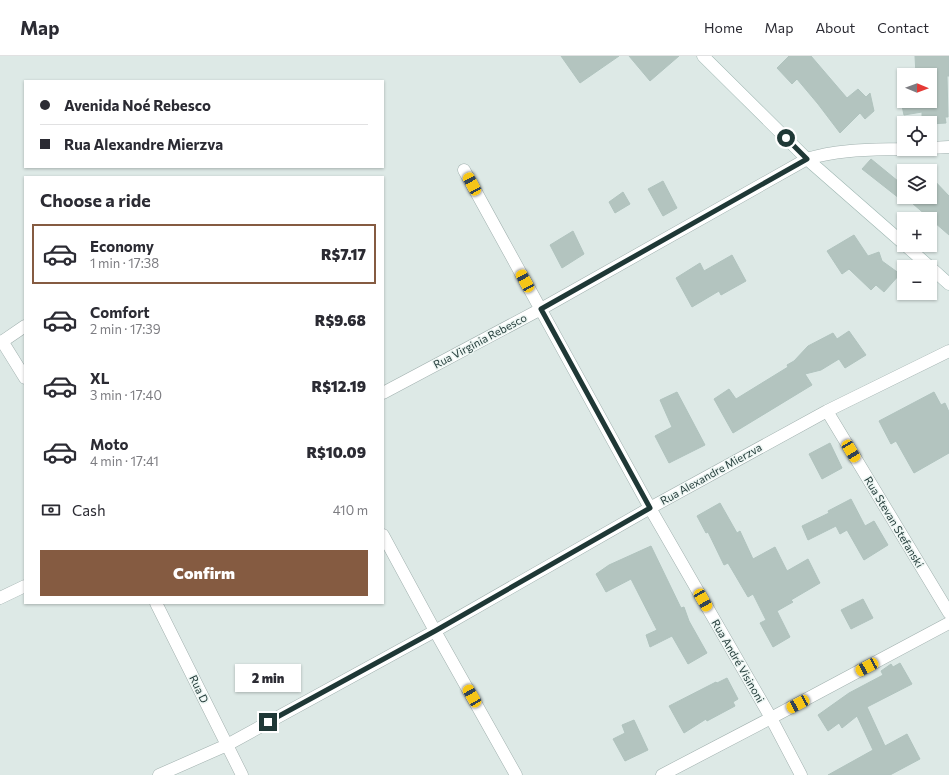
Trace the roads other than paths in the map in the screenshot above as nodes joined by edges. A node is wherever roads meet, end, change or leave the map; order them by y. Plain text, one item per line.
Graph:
1 (703, 56) edge
2 (949, 147) edge
3 (937, 148) edge
4 (897, 149) edge
5 (807, 159) junction
6 (464, 170) dead end
7 (897, 239) edge
8 (912, 252) edge
9 (922, 260) edge
10 (937, 273) edge
11 (949, 284) edge
12 (541, 309) junction
13 (24, 327) edge
14 (1, 342) edge
15 (949, 350) edge
16 (24, 376) edge
17 (384, 392) edge
18 (827, 411) junction
19 (650, 508) junction
20 (384, 537) edge
21 (24, 586) edge
22 (0, 598) edge
23 (156, 604) edge
24 (949, 613) edge
25 (949, 623) edge
26 (435, 631) junction
27 (771, 718) junction
28 (227, 745) junction
29 (159, 775) edge
30 (242, 775) edge
31 (516, 775) edge
32 (662, 775) edge
33 (801, 775) edge

1 - 5 street
2 - 3 street
4 - 5 street, Rua Virginia Rebesco
5 - 7 street
5 - 12 street, Rua Virginia Rebesco
6 - 12 street, Rua André Visinoni
8 - 9 street
10 - 11 street
12 - 17 street, Rua Virginia Rebesco
12 - 19 street, Rua André Visinoni
13 - 14 street
14 - 16 street
15 - 18 street, Rua Alexandre Mierzva
18 - 19 street, Rua Alexandre Mierzva
18 - 24 street, Rua Stevan Stefanski
19 - 26 street, Rua Alexandre Mierzva
19 - 27 street, Rua André Visinoni
20 - 26 street
21 - 22 street
23 - 28 street, Rua D
25 - 27 street
26 - 28 street, Rua Alexandre Mierzva
26 - 31 street
27 - 32 street
27 - 33 street, Rua André Visinoni
28 - 29 street, Rua Alexandre Mierzva
28 - 30 street, Rua D

